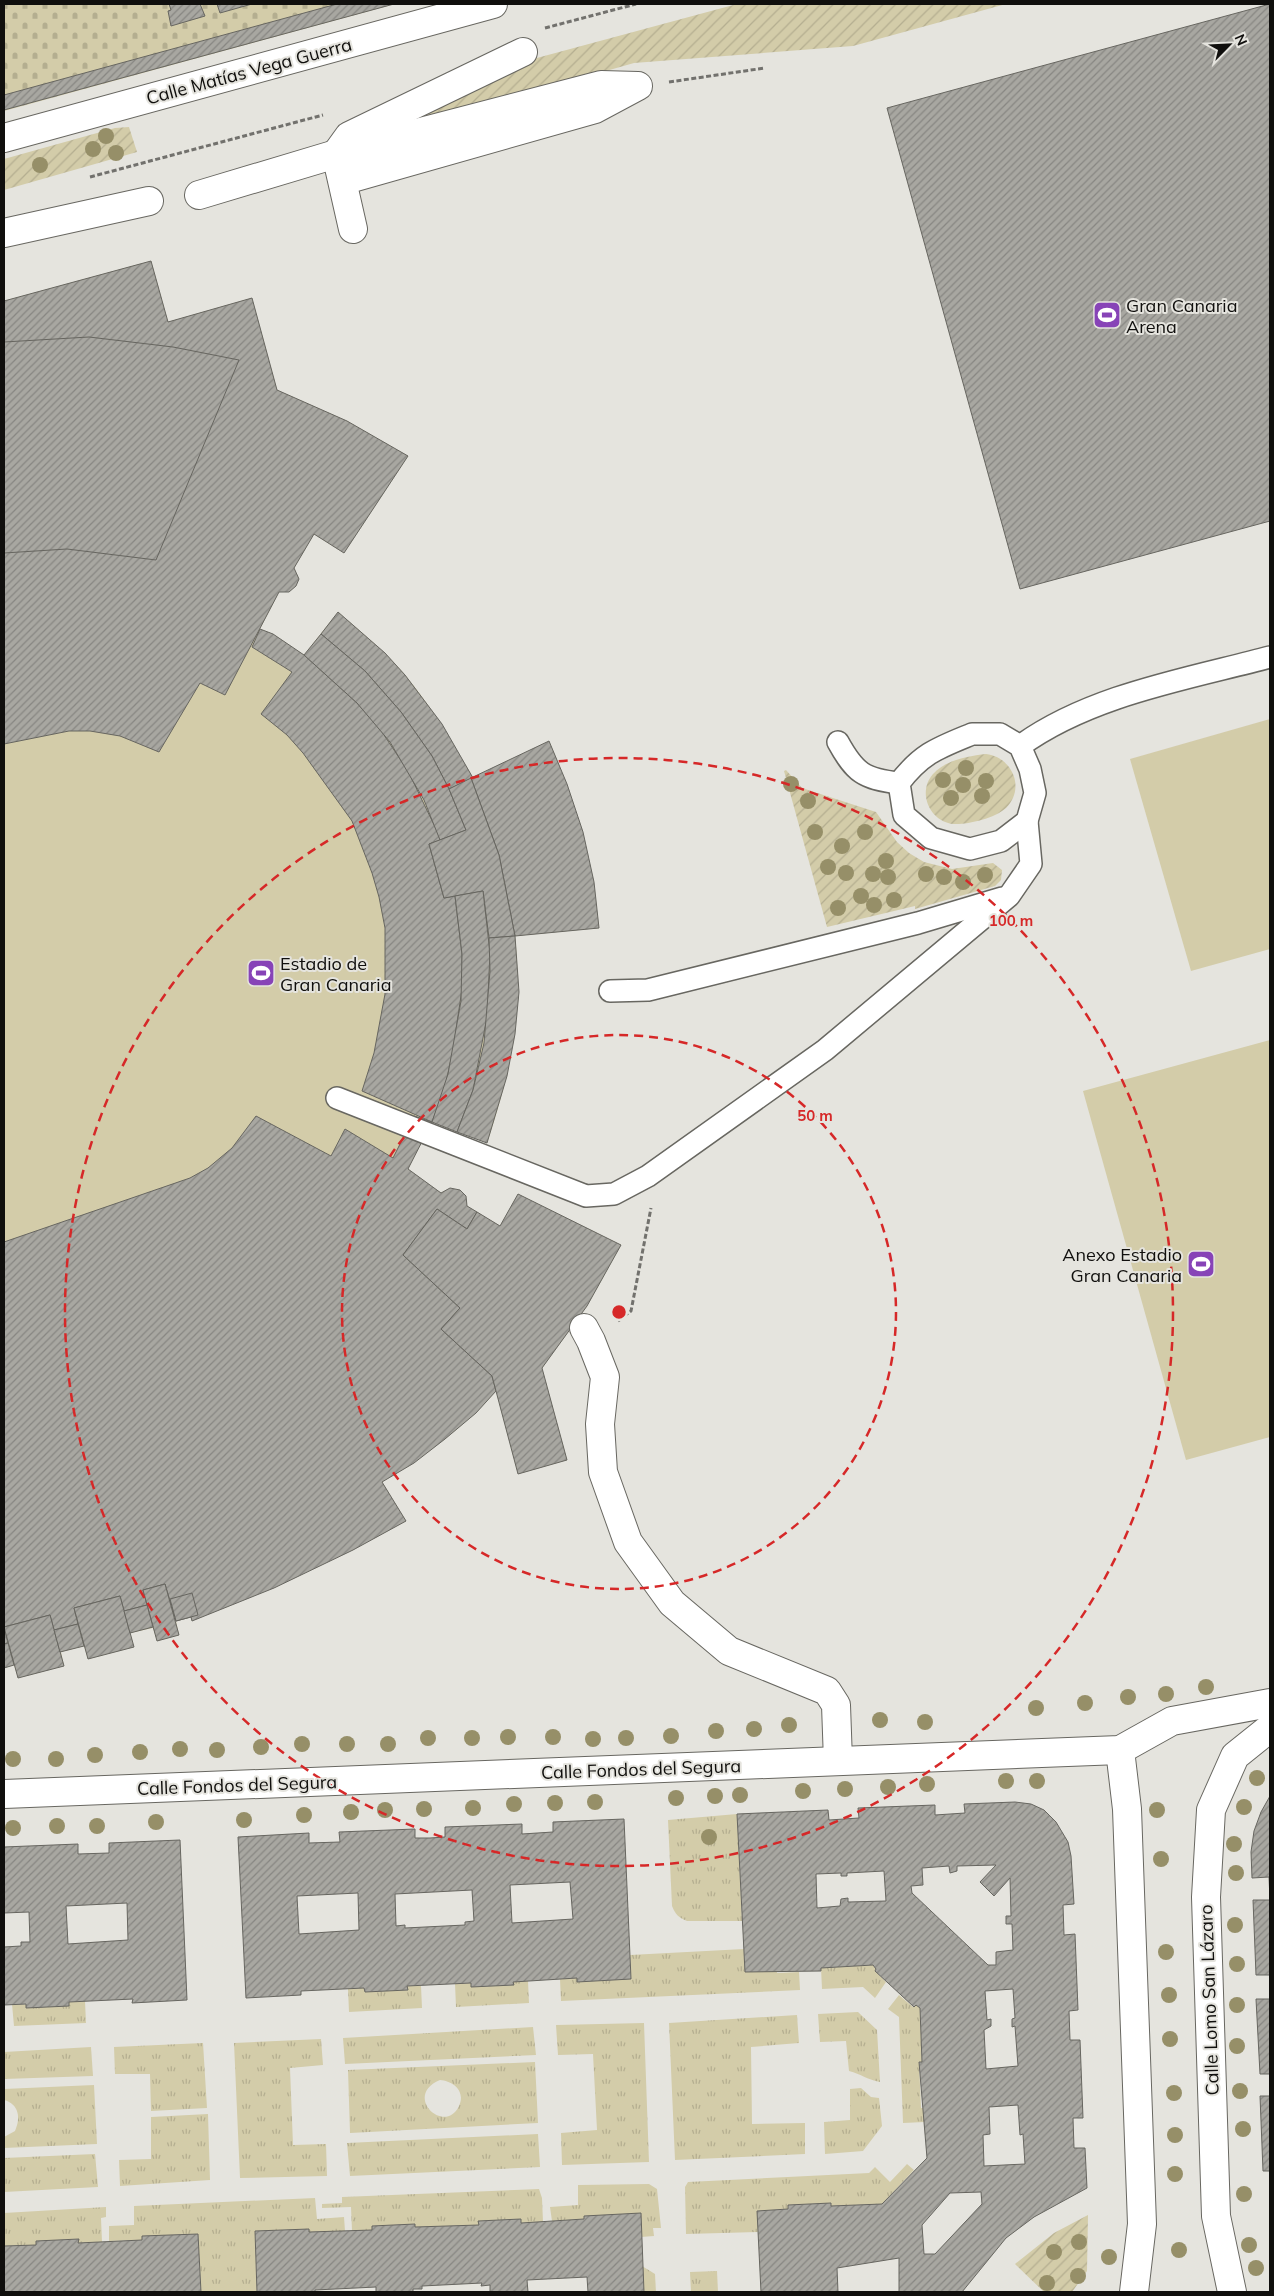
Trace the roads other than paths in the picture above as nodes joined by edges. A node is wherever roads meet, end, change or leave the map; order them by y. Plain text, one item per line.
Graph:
1 (493, 4) edge
2 (523, 52) dead end
3 (4, 138) edge
4 (336, 154) junction
5 (352, 178) dead end
6 (199, 195) dead end
7 (149, 201) dead end
8 (353, 229) dead end
9 (4, 233) edge
10 (1270, 656) edge
11 (838, 742) dead end
12 (1020, 746) junction
13 (899, 783) junction
14 (1027, 821) junction
15 (1009, 896) junction
16 (610, 991) dead end
17 (337, 1098) dead end
18 (588, 1334) road end
19 (1270, 1703) edge
20 (1270, 1728) edge
21 (1120, 1750) junction
22 (838, 1761) junction
23 (4, 1794) edge
24 (1134, 2292) edge
25 (1232, 2292) edge

1 - 3 street, Calle Matías Vega Guerra
2 - 4 street
4 - 5 street
4 - 6 street
4 - 8 street
7 - 9 street
10 - 12 lane
11 - 13 lane
12 - 13 lane
12 - 14 lane
13 - 14 lane
14 - 15 lane
15 - 16 lane
15 - 17 lane
18 - 22 street
19 - 21 street, Calle Fondos del Segura
20 - 25 street, Calle Lomo San Lázaro
21 - 22 street, Calle Fondos del Segura
21 - 24 street
22 - 23 street, Calle Fondos del Segura

